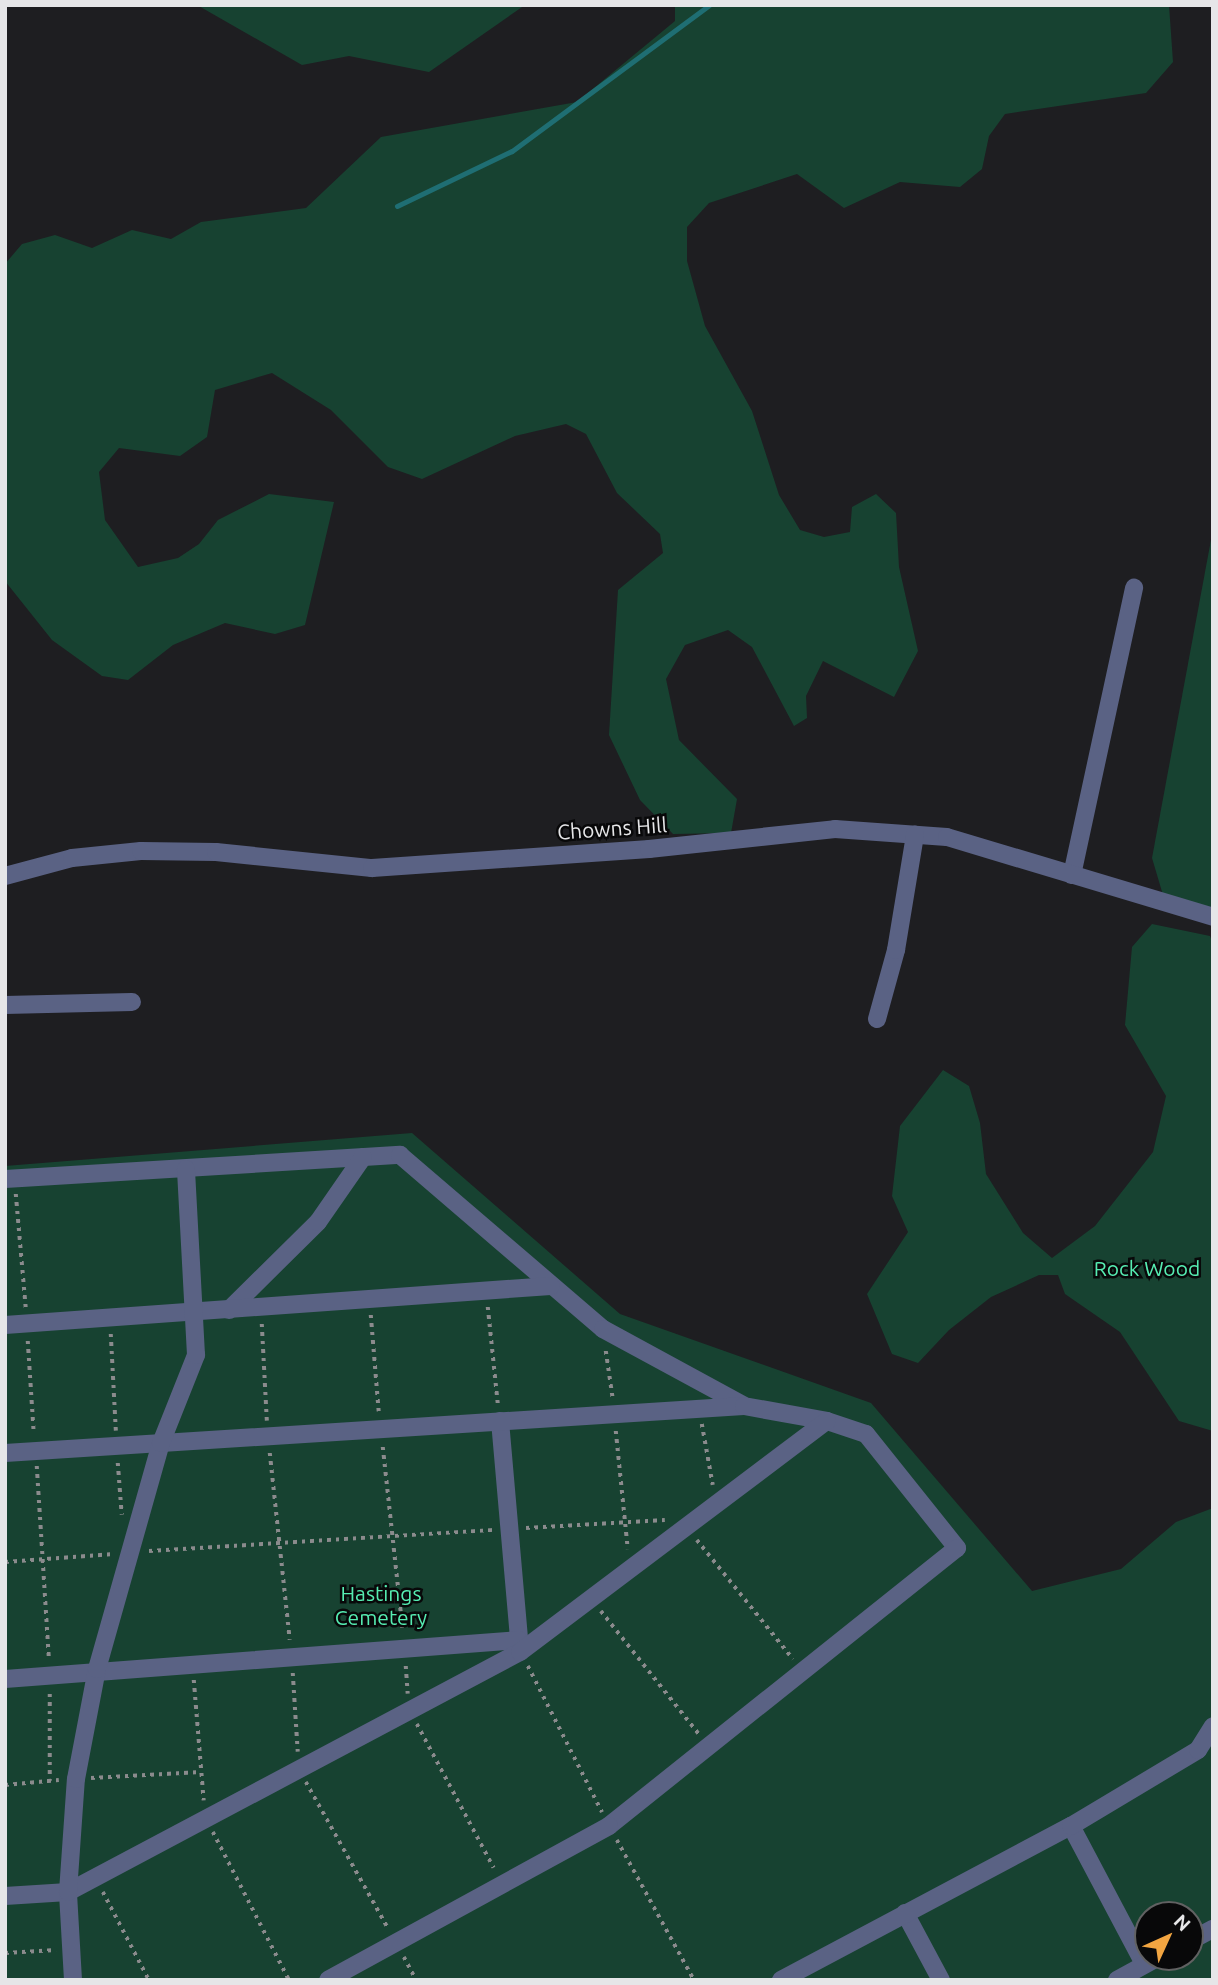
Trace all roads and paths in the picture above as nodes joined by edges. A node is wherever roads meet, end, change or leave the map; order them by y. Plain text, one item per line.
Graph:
1 (1134, 588) dead end
2 (915, 835) junction
3 (1072, 875) junction
4 (5, 876) edge
5 (1213, 917) edge
6 (132, 1002) dead end
7 (5, 1005) edge
8 (877, 1019) dead end
9 (363, 1157) junction
10 (186, 1169) junction
11 (10, 1178) edge
12 (551, 1286) junction
13 (486, 1291) junction
14 (370, 1299) junction
15 (262, 1308) junction
16 (229, 1310) junction
17 (193, 1312) junction
18 (27, 1322) junction
19 (5, 1325) edge
20 (603, 1329) junction
21 (744, 1406) junction
22 (699, 1408) junction
23 (614, 1412) junction
24 (500, 1421) junction
25 (827, 1421) junction
26 (381, 1427) junction
27 (268, 1437) junction
28 (161, 1443) junction
29 (35, 1451) junction
30 (5, 1453) edge
31 (716, 1504) junction
32 (624, 1520) junction
33 (691, 1523) junction
34 (510, 1529) junction
35 (394, 1539) junction
36 (281, 1542) junction
37 (132, 1552) junction
38 (44, 1560) junction
39 (5, 1562) edge
40 (632, 1568) junction
41 (591, 1598) junction
42 (520, 1646) junction
43 (405, 1649) junction
44 (292, 1657) junction
45 (97, 1669) junction
46 (803, 1672) junction
47 (50, 1675) junction
48 (5, 1679) edge
49 (410, 1710) junction
50 (1213, 1726) edge
51 (709, 1746) junction
52 (299, 1769) junction
53 (201, 1772) dead end
54 (76, 1779) junction
55 (50, 1781) junction
56 (5, 1786) edge
57 (609, 1825) junction
58 (1070, 1826) junction
59 (95, 1878) junction
60 (503, 1884) junction
61 (68, 1892) junction
62 (5, 1896) edge
63 (905, 1913) junction
64 (1134, 1931) edge
65 (395, 1941) junction
66 (70, 1949) junction
67 (5, 1953) edge
68 (1134, 1970) edge
69 (73, 1980) edge
70 (149, 1980) edge
71 (328, 1980) edge
72 (416, 1980) edge
73 (694, 1980) edge
74 (781, 1980) edge
75 (941, 1980) edge
76 (1116, 1980) edge

1 - 3 street
2 - 3 street, Chowns Hill
2 - 4 street, Chowns Hill
2 - 8 street
3 - 5 street, Chowns Hill
6 - 7 street
9 - 10 street
9 - 12 street
9 - 16 street
10 - 11 street
10 - 17 street
11 - 18 path
12 - 13 street
12 - 20 street
13 - 14 street
13 - 24 path
14 - 15 street
14 - 26 path
15 - 16 street
15 - 27 path
16 - 17 street
17 - 18 street
17 - 28 street
18 - 19 street
18 - 29 path
20 - 21 street
20 - 23 path
21 - 22 street
21 - 25 street
22 - 23 street
22 - 31 path
23 - 24 street
23 - 32 path
24 - 26 street
24 - 34 street
25 - 31 street
25 - 46 street
26 - 27 street
26 - 35 path
27 - 28 street
27 - 36 path
28 - 29 street
28 - 37 street
29 - 30 street
29 - 38 path
31 - 33 street
32 - 33 path
32 - 34 path
32 - 40 path
33 - 40 street
33 - 46 path
34 - 35 path
34 - 42 street
35 - 36 path
35 - 43 path
36 - 37 path
36 - 44 path
37 - 38 path
37 - 45 street
38 - 39 path
38 - 47 path
40 - 41 street
41 - 42 street
41 - 51 path
42 - 43 street
42 - 49 street
42 - 57 path
43 - 44 street
43 - 49 path
44 - 45 street
44 - 52 path
45 - 47 street
45 - 54 street
46 - 51 street
47 - 48 street
47 - 55 path
49 - 52 street
49 - 60 path
50 - 58 street
51 - 57 street
52 - 59 street
52 - 65 path
53 - 54 path
54 - 55 path
54 - 61 street
55 - 56 path
57 - 60 street
57 - 73 path
58 - 63 street
58 - 64 street
59 - 61 street
59 - 70 path
60 - 65 street
61 - 62 street
61 - 66 street
63 - 74 street
63 - 75 street
65 - 71 street
65 - 72 path
66 - 67 path
66 - 69 street
68 - 76 street

